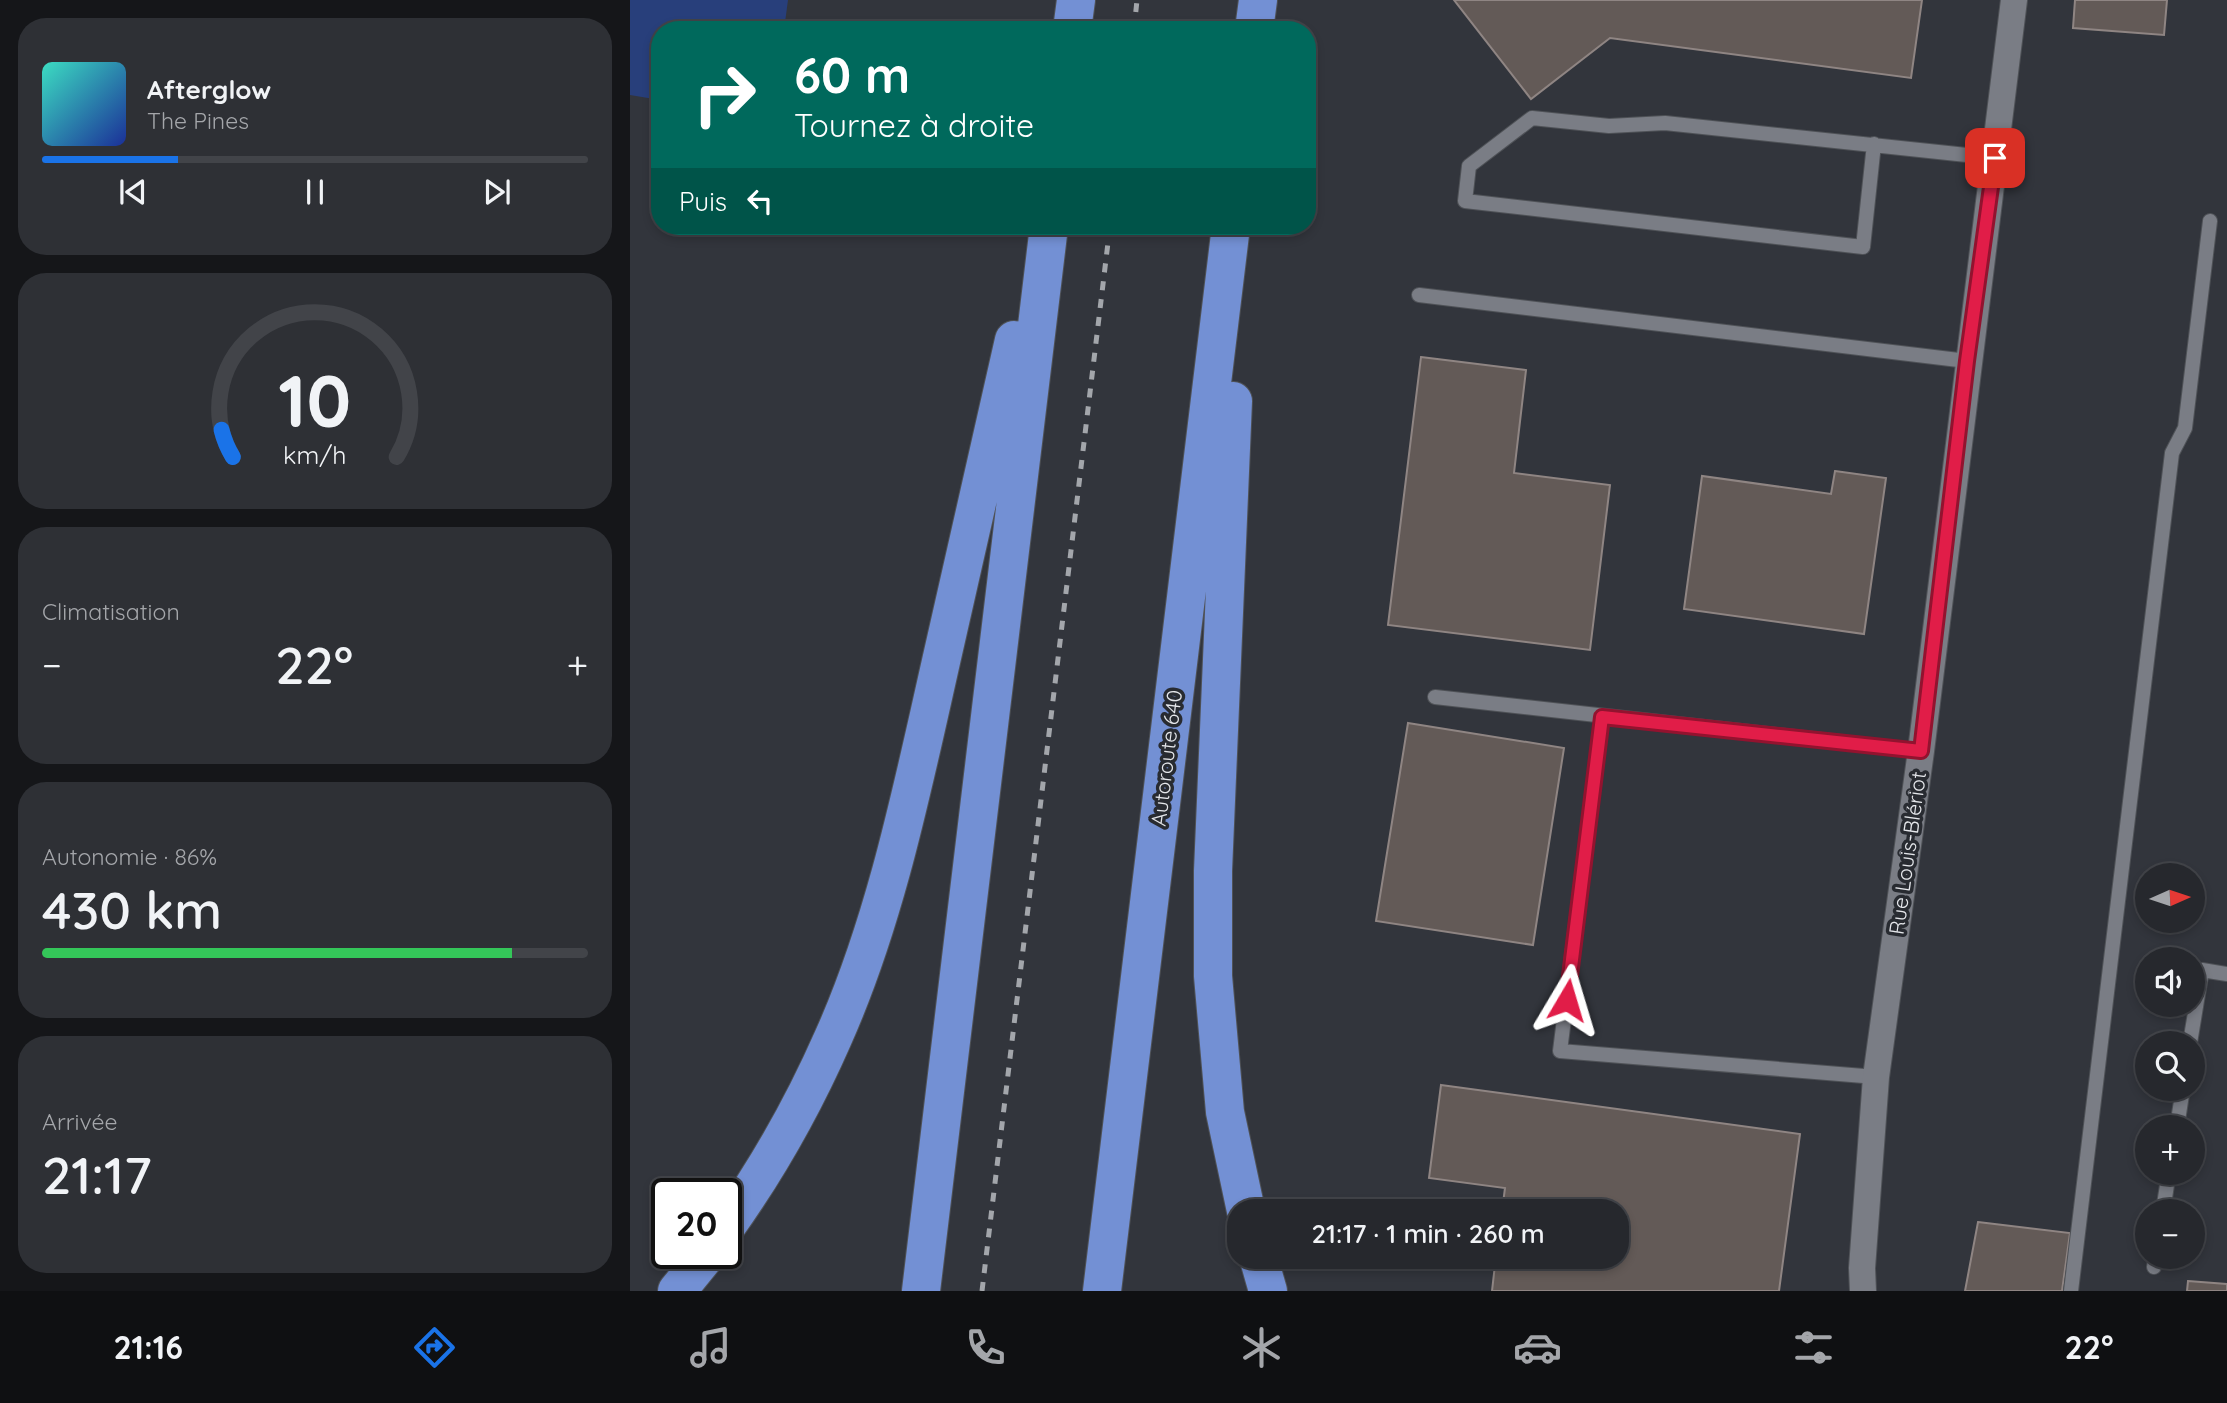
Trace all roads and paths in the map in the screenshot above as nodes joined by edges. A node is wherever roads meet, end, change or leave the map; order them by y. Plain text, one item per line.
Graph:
1 (1076, 0) edge
2 (1258, 0) edge
3 (2014, 0) edge
4 (1073, 21) edge
5 (1255, 21) edge
6 (1874, 144) junction
7 (1995, 158) junction
8 (2210, 221) dead end
9 (1038, 235) edge
10 (1048, 235) edge
11 (1230, 235) edge
12 (1240, 235) edge
13 (1419, 295) dead end
14 (1967, 361) junction
15 (1436, 697) dead end
16 (1602, 717) junction
17 (1921, 751) junction
18 (2227, 974) edge
19 (2192, 1031) edge
20 (1876, 1077) junction
21 (1243, 1199) edge
22 (742, 1203) edge
23 (695, 1269) edge
24 (1262, 1269) edge
25 (677, 1291) edge
26 (921, 1291) edge
27 (1102, 1291) edge
28 (1268, 1291) edge
29 (1863, 1291) edge
30 (2071, 1291) edge

1 - 4 highway
2 - 5 highway
3 - 7 street, Rue Louis-Blériot
6 - 6 lane
6 - 7 lane
7 - 14 street, Rue Louis-Blériot
8 - 30 lane
9 - 22 highway
10 - 26 highway
11 - 27 highway, Autoroute 640
12 - 21 highway
13 - 14 lane
14 - 17 street, Rue Louis-Blériot
15 - 16 lane
16 - 17 lane
16 - 20 lane
17 - 20 street, Rue Louis-Blériot
18 - 19 lane
20 - 29 street, Rue Louis-Blériot
23 - 25 highway
24 - 28 highway

